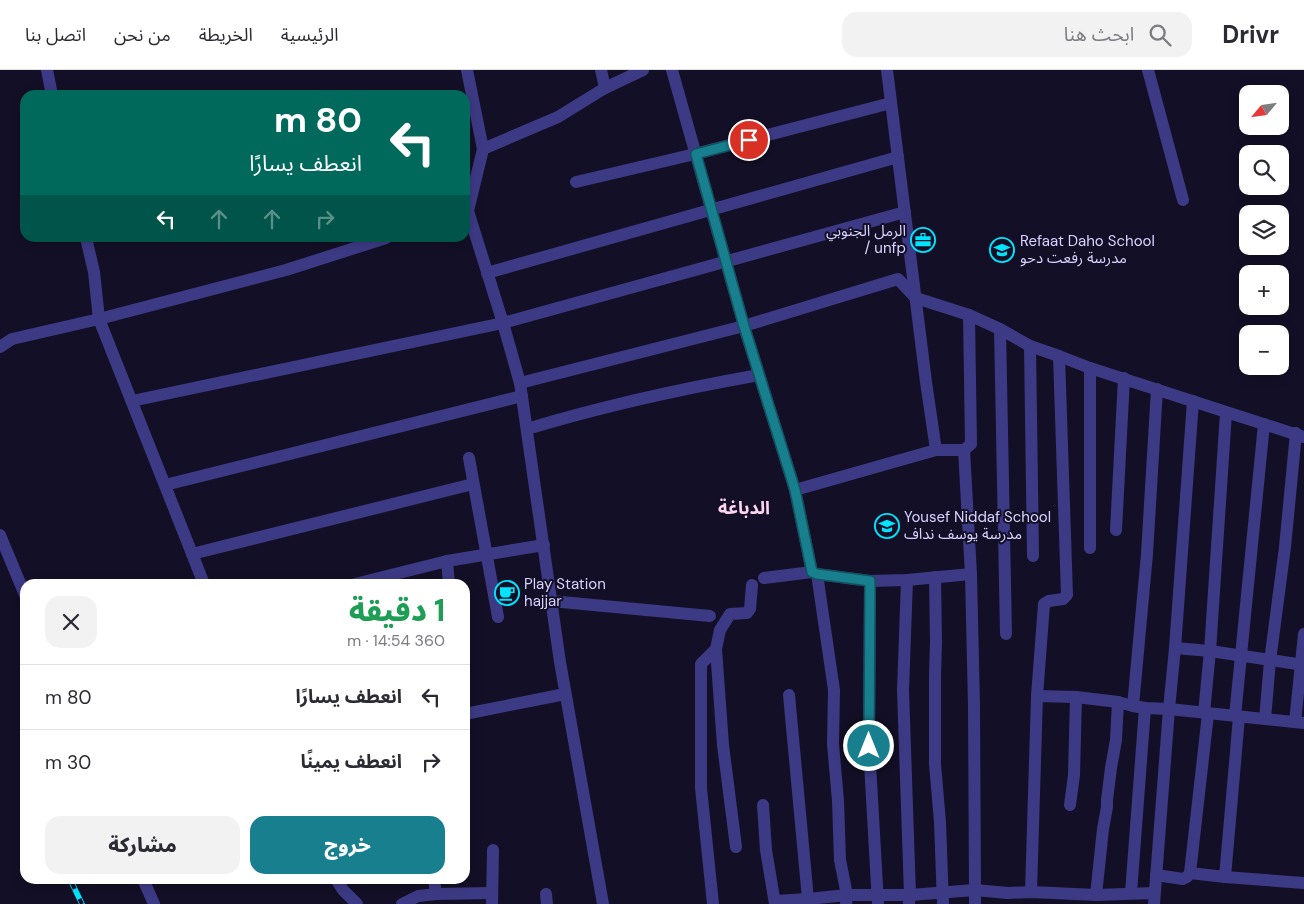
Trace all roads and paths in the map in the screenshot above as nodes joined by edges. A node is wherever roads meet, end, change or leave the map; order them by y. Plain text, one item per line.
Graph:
1 (48, 70) edge
2 (467, 70) edge
3 (601, 70) edge
4 (643, 70) edge
5 (672, 70) edge
6 (887, 70) edge
7 (1148, 70) edge
8 (606, 88) junction
9 (51, 90) edge
10 (891, 103) junction
11 (484, 149) junction
12 (696, 154) junction
13 (898, 157) junction
14 (576, 182) dead end
15 (470, 198) edge
16 (1183, 200) dead end
17 (711, 210) junction
18 (905, 212) junction
19 (470, 224) edge
20 (87, 242) edge
21 (374, 242) edge
22 (726, 262) junction
23 (487, 273) junction
24 (916, 298) junction
25 (969, 315) junction
26 (99, 319) junction
27 (503, 323) junction
28 (744, 326) junction
29 (1000, 329) junction
30 (1030, 346) junction
31 (0, 347) edge
32 (1059, 356) junction
33 (1090, 368) junction
34 (758, 375) junction
35 (1124, 378) junction
36 (520, 383) junction
37 (1158, 389) junction
38 (522, 396) junction
39 (132, 401) junction
40 (1193, 401) junction
41 (1226, 413) junction
42 (1264, 424) junction
43 (527, 429) junction
44 (1300, 435) edge
45 (936, 450) junction
46 (964, 450) junction
47 (468, 458) dead end
48 (474, 484) junction
49 (165, 485) junction
50 (795, 490) junction
51 (1116, 530) dead end
52 (0, 535) edge
53 (544, 545) junction
54 (1090, 548) dead end
55 (192, 554) junction
56 (486, 554) junction
57 (1033, 556) dead end
58 (447, 561) junction
59 (815, 573) junction
60 (971, 574) junction
61 (764, 578) dead end
62 (935, 578) junction
63 (202, 579) edge
64 (375, 579) edge
65 (449, 579) edge
66 (907, 580) junction
67 (870, 581) junction
68 (20, 583) edge
69 (752, 585) dead end
70 (551, 601) junction
71 (710, 616) dead end
72 (498, 617) dead end
73 (1006, 634) dead end
74 (1304, 634) edge
75 (1176, 648) junction
76 (716, 649) junction
77 (1210, 651) junction
78 (1242, 656) junction
79 (1270, 661) junction
80 (1302, 665) edge
81 (565, 694) junction
82 (789, 695) dead end
83 (1037, 696) junction
84 (1076, 697) junction
85 (1118, 702) junction
86 (1139, 707) junction
87 (1168, 709) junction
88 (470, 713) edge
89 (1206, 713) junction
90 (1237, 716) junction
91 (1265, 719) junction
92 (1300, 723) edge
93 (762, 805) dead end
94 (1070, 805) dead end
95 (736, 847) dead end
96 (493, 850) dead end
97 (1190, 873) junction
98 (1156, 875) junction
99 (1225, 877) junction
100 (1304, 883) edge
101 (145, 884) edge
102 (339, 884) edge
103 (435, 884) edge
104 (975, 890) junction
105 (436, 894) junction
106 (1131, 894) junction
107 (1096, 895) junction
108 (1036, 896) edge
109 (492, 898) edge
110 (1007, 898) edge
111 (808, 899) junction
112 (944, 899) edge
113 (1154, 899) edge
114 (846, 900) edge
115 (878, 900) edge
116 (909, 900) edge
117 (775, 902) edge
118 (154, 904) edge
119 (357, 904) edge
120 (402, 904) edge
121 (603, 904) edge
122 (713, 904) edge
123 (975, 904) edge

1 - 9 street
2 - 11 street
3 - 8 street
4 - 8 street
5 - 12 street
6 - 10 street
7 - 16 street
8 - 11 street
10 - 12 street
10 - 13 street
11 - 15 street
12 - 14 street
12 - 17 street
13 - 17 street
13 - 18 street
17 - 22 street
17 - 23 street
18 - 22 street
18 - 24 street
19 - 23 street
20 - 26 street
21 - 26 street
22 - 27 street
22 - 28 street
23 - 27 street
24 - 25 street
24 - 28 street
24 - 45 street
25 - 29 street
25 - 46 street
26 - 31 street
26 - 39 street
27 - 36 street
27 - 39 street
28 - 34 street
28 - 36 street
29 - 30 street
29 - 73 street
30 - 32 street
30 - 57 street
32 - 33 street
32 - 83 street
33 - 35 street
33 - 54 street
34 - 43 street
34 - 50 street
35 - 37 street
35 - 51 street
36 - 38 street
37 - 40 street
37 - 86 street
38 - 43 street
38 - 49 street
39 - 49 street
40 - 41 street
40 - 75 street
41 - 42 street
41 - 77 street
42 - 44 street
42 - 78 street
43 - 53 street
44 - 79 street
45 - 46 street
45 - 50 street
46 - 60 street
47 - 48 street
48 - 55 street
48 - 56 street
49 - 55 street
50 - 59 street
52 - 68 street
53 - 56 street
53 - 70 street
55 - 63 street
56 - 58 street
56 - 72 street
58 - 64 street
58 - 65 street
59 - 61 street
59 - 67 street
59 - 114 street
60 - 62 street
60 - 104 street
62 - 66 street
62 - 112 street
66 - 67 street
66 - 116 street
67 - 115 street
69 - 76 street
70 - 71 street
70 - 81 street
74 - 80 street
75 - 77 street
75 - 87 street
76 - 95 street
76 - 122 street
77 - 78 street
77 - 89 street
78 - 79 street
78 - 90 street
79 - 80 street
79 - 91 street
80 - 92 street
81 - 88 street
81 - 121 street
82 - 111 street
83 - 84 street
83 - 108 street
84 - 85 street
84 - 94 street
85 - 86 street
85 - 107 street
86 - 87 street
86 - 106 street
87 - 89 street
87 - 98 street
89 - 90 street
89 - 97 street
90 - 91 street
90 - 99 street
91 - 92 street
93 - 117 street
96 - 109 street
97 - 98 street
97 - 99 street
98 - 113 street
99 - 100 street
101 - 118 street
102 - 119 street
103 - 105 street
104 - 110 street
104 - 112 street
104 - 123 street
105 - 109 street
105 - 120 street
106 - 107 street
106 - 113 street
107 - 108 street
108 - 110 street
111 - 114 street
111 - 117 street
112 - 116 street
114 - 115 street
115 - 116 street

